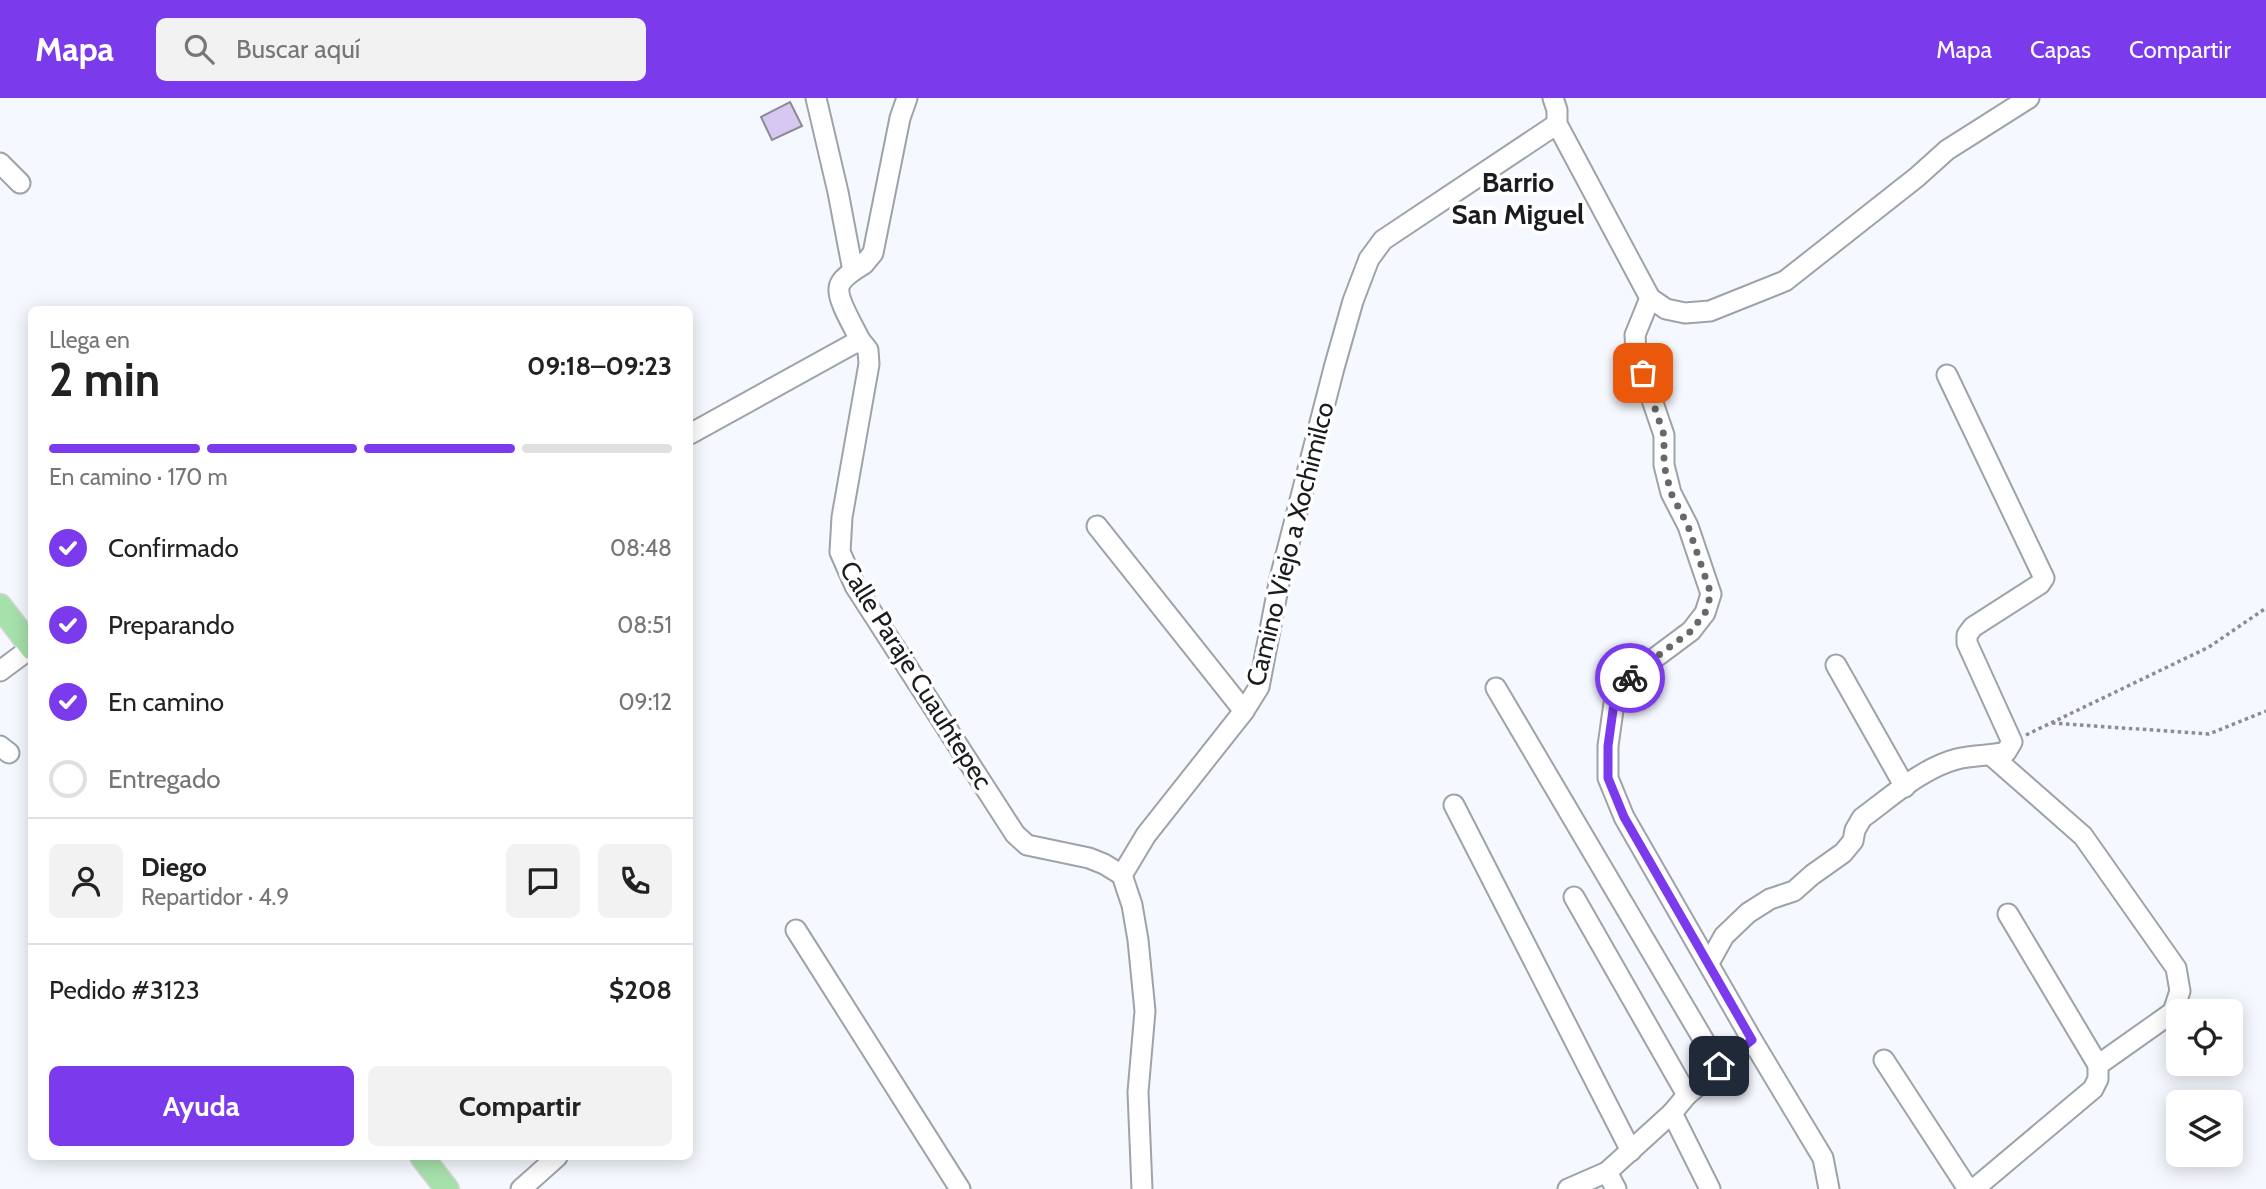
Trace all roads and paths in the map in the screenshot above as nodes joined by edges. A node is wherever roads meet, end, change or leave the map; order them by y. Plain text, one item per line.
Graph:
1 (816, 98) edge
2 (907, 98) edge
3 (1553, 98) edge
4 (2029, 98) edge
5 (1557, 124) junction
6 (0, 163) edge
7 (20, 183) dead end
8 (853, 271) junction
9 (1650, 298) junction
10 (859, 340) junction
11 (1947, 375) dead end
12 (693, 432) edge
13 (1097, 526) dead end
14 (0, 606) edge
15 (2266, 608) edge
16 (28, 644) edge
17 (28, 650) edge
18 (1836, 665) dead end
19 (0, 671) edge
20 (1496, 688) dead end
21 (1244, 711) junction
22 (2266, 711) edge
23 (2050, 723) junction
24 (2012, 742) junction
25 (1992, 756) junction
26 (1905, 787) junction
27 (1454, 805) dead end
28 (1122, 875) junction
29 (1574, 897) dead end
30 (2008, 914) dead end
31 (796, 930) dead end
32 (1709, 963) junction
33 (1752, 1040) junction
34 (1884, 1060) dead end
35 (2098, 1065) junction
36 (1719, 1066) junction
37 (1687, 1095) junction
38 (1672, 1113) junction
39 (1631, 1151) junction
40 (424, 1160) edge
41 (554, 1160) edge
42 (1611, 1181) edge
43 (446, 1189) edge
44 (521, 1189) edge
45 (960, 1189) edge
46 (1142, 1189) edge
47 (1568, 1189) edge
48 (1710, 1189) edge
49 (1829, 1189) edge
50 (1968, 1189) edge
51 (1974, 1189) edge

1 - 8 street
2 - 8 street, Calle Paraje Cuauhtepec
3 - 5 street
4 - 9 street
5 - 9 street
5 - 21 street, Camino Viejo a Xochimilco
6 - 7 street
8 - 10 street, Calle Paraje Cuauhtepec
9 - 32 street
10 - 12 street
10 - 28 street, Calle Paraje Cuauhtepec
11 - 24 street
13 - 21 street
14 - 16 main road
15 - 23 path
17 - 19 street
18 - 26 street
20 - 36 street
21 - 28 street, Camino Viejo a Xochimilco
22 - 23 path
23 - 24 path
24 - 25 street
25 - 26 street
25 - 35 street
26 - 32 street
27 - 39 street
28 - 46 street
29 - 37 street
30 - 35 street
31 - 45 street
32 - 33 street
33 - 36 street
33 - 49 street
34 - 50 street
35 - 51 street
36 - 37 street
37 - 38 street
38 - 39 street
38 - 48 street
39 - 42 street
40 - 43 main road
41 - 44 street
42 - 47 street

